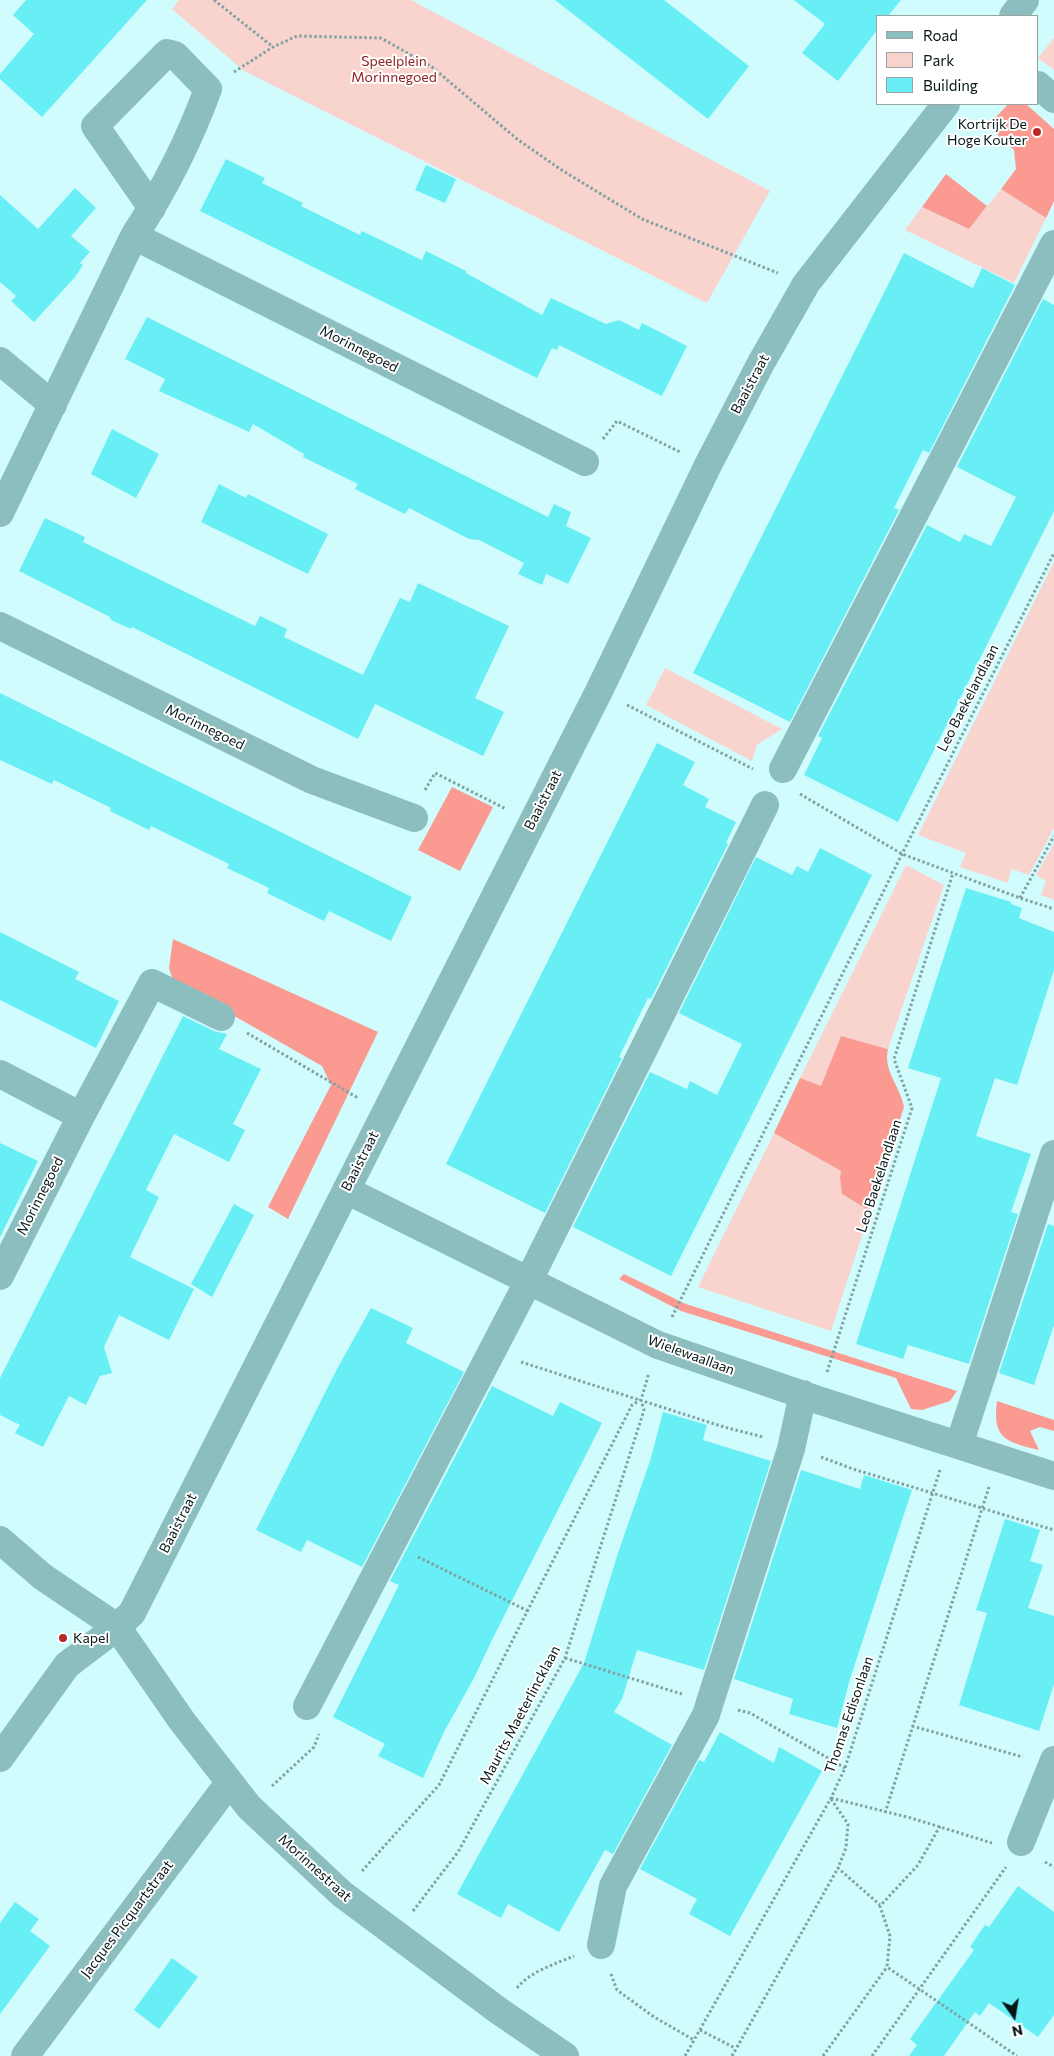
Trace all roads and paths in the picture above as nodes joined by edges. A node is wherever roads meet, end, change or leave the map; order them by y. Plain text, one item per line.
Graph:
1 (214, 0) edge
2 (1024, 0) edge
3 (1013, 15) edge
4 (274, 47) junction
5 (1039, 86) edge
6 (208, 89) junction
7 (1054, 99) edge
8 (945, 105) edge
9 (152, 208) junction
10 (134, 236) junction
11 (1054, 244) edge
12 (806, 284) junction
13 (0, 361) edge
14 (53, 405) junction
15 (584, 462) joint
16 (708, 465) junction
17 (0, 512) edge
18 (1054, 552) edge
19 (0, 626) edge
20 (599, 691) junction
21 (779, 777) junction
22 (765, 805) dead end
23 (414, 818) joint
24 (531, 823) junction
25 (1054, 836) edge
26 (902, 854) junction
27 (953, 873) junction
28 (1020, 898) junction
29 (1054, 909) edge
30 (221, 1017) joint
31 (0, 1074) edge
32 (385, 1113) junction
33 (81, 1116) junction
34 (1054, 1154) edge
35 (346, 1190) junction
36 (0, 1276) edge
37 (528, 1282) junction
38 (658, 1345) junction
39 (811, 1397) junction
40 (641, 1400) junction
41 (954, 1444) junction
42 (999, 1459) junction
43 (1054, 1476) edge
44 (0, 1540) edge
45 (393, 1545) junction
46 (528, 1612) junction
47 (117, 1627) junction
48 (566, 1658) junction
49 (710, 1702) junction
50 (307, 1706) joint
51 (912, 1726) junction
52 (0, 1758) edge
53 (1053, 1762) edge
54 (846, 1768) junction
55 (229, 1783) junction
56 (831, 1798) junction
57 (249, 1807) junction
58 (884, 1813) junction
59 (940, 1826) junction
60 (1009, 1850) junction
61 (838, 1868) junction
62 (342, 1894) junction
63 (880, 1906) junction
64 (395, 1932) junction
65 (601, 1946) junction
66 (887, 1967) junction
67 (919, 1989) junction
68 (499, 2011) junction
69 (700, 2030) junction
70 (694, 2040) junction
71 (736, 2048) junction
72 (25, 2056) edge
73 (564, 2056) edge
74 (686, 2056) edge
75 (732, 2056) edge
76 (823, 2056) edge
77 (872, 2056) edge
78 (1017, 2056) edge

1 - 4 path
2 - 3 street
4 - 6 path
4 - 12 path
5 - 7 street
6 - 9 street
6 - 9 street
8 - 12 street, Baaistraat
9 - 10 street
10 - 14 street
10 - 15 street, Morinnegoed
11 - 21 street
12 - 16 street, Baaistraat
13 - 14 street
14 - 17 street
15 - 16 path
16 - 20 street, Baaistraat
18 - 26 path, Leo Baekelandlaan
19 - 23 street, Morinnegoed
20 - 21 path
20 - 24 street, Baaistraat
21 - 26 path
22 - 37 street
23 - 24 path
24 - 32 street, Baaistraat
25 - 28 path
26 - 27 path
26 - 38 path, Leo Baekelandlaan
27 - 28 path
27 - 39 path, Leo Baekelandlaan
28 - 29 path
30 - 32 path
30 - 33 street, Morinnegoed
31 - 33 street
32 - 35 street, Baaistraat
33 - 36 street, Morinnegoed
34 - 41 street
35 - 37 street, Wielewaallaan
35 - 47 street, Baaistraat
37 - 38 street, Wielewaallaan
37 - 45 street
38 - 39 street, Wielewaallaan
38 - 40 path, Maurits Maeterlincklaan
39 - 41 street, Wielewaallaan
39 - 49 street
40 - 46 path, Maurits Maeterlincklaan
40 - 48 path, Maurits Maeterlincklaan
41 - 42 street, Wielewaallaan
41 - 54 path, Thomas Edisonlaan
42 - 43 street, Wielewaallaan
42 - 51 path
44 - 47 street, Morinnestraat
45 - 46 path
45 - 50 street
46 - 62 path, Maurits Maeterlincklaan
47 - 52 street
47 - 55 street, Morinnestraat
48 - 49 path
48 - 64 path, Maurits Maeterlincklaan
49 - 54 path
49 - 65 street
50 - 57 path
51 - 53 path
51 - 58 path
53 - 60 street
54 - 56 path, Thomas Edisonlaan
55 - 57 street, Morinnestraat
55 - 72 street, Jacques Picquartstraat
56 - 58 path
56 - 61 path
56 - 69 path, Thomas Edisonlaan
57 - 62 street, Morinnestraat
58 - 59 path
59 - 60 path
59 - 63 path
60 - 67 path
61 - 63 path
61 - 71 path
62 - 64 street, Morinnestraat
63 - 66 path
64 - 68 street, Morinnestraat
65 - 68 path
65 - 70 path
66 - 67 path
66 - 76 path
67 - 77 path
67 - 78 path
68 - 73 street, Morinnestraat
69 - 70 path, Thomas Edisonlaan
69 - 71 path
70 - 74 path, Thomas Edisonlaan
71 - 75 path

